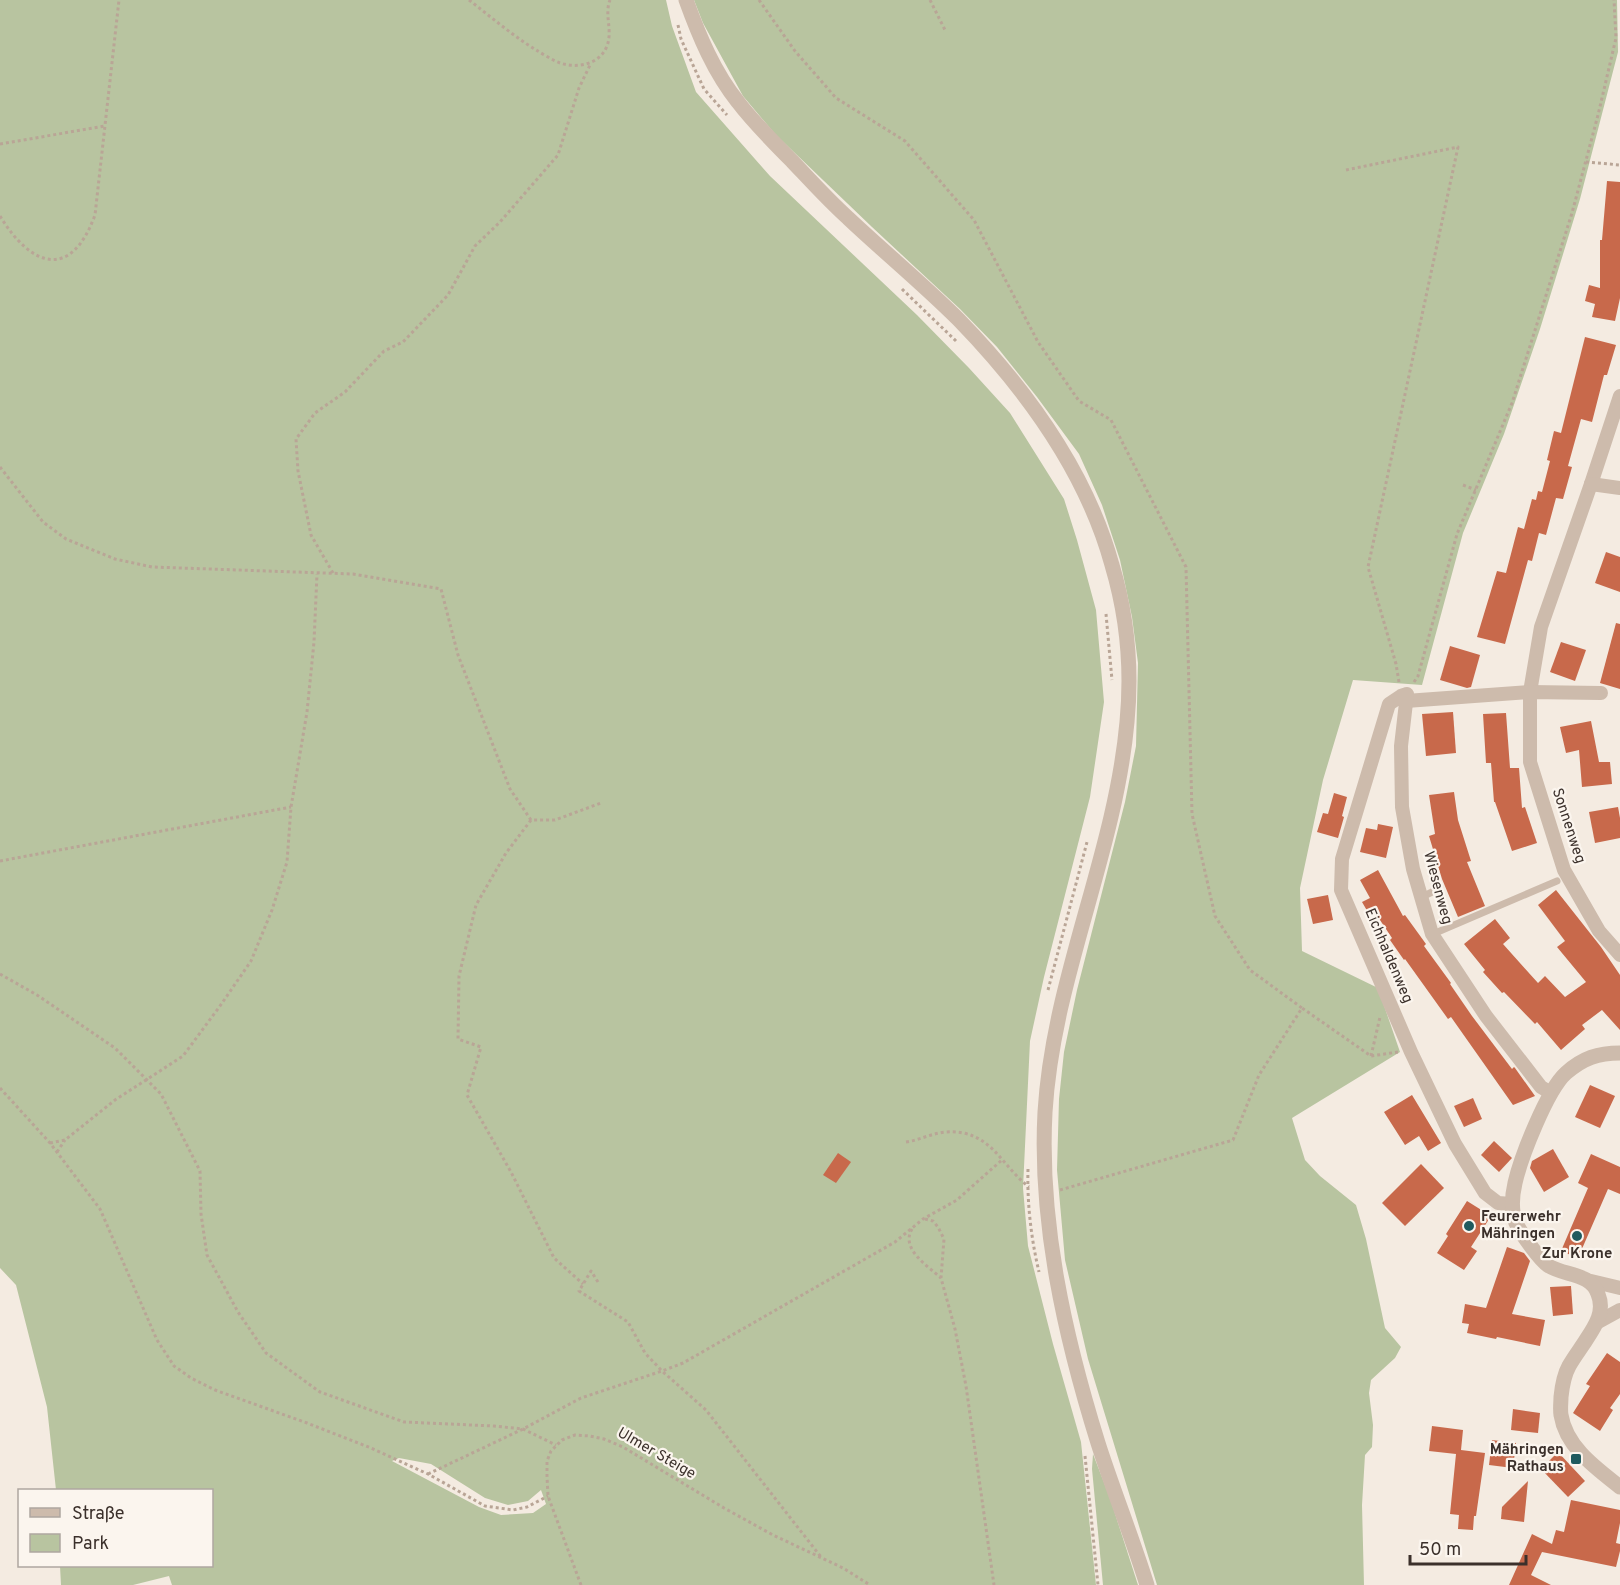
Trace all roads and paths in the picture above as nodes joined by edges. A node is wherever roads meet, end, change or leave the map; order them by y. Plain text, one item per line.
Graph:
1 (119, 0) edge
2 (469, 0) edge
3 (610, 0) edge
4 (686, 0) edge
5 (930, 0) edge
6 (1614, 0) edge
7 (677, 20) dead end
8 (945, 30) dead end
9 (591, 63) junction
10 (731, 119) dead end
11 (105, 126) junction
12 (0, 144) edge
13 (1586, 162) junction
14 (1620, 165) edge
15 (1346, 170) dead end
16 (0, 216) edge
17 (896, 283) dead end
18 (960, 345) dead end
19 (1620, 396) edge
20 (0, 467) edge
21 (1591, 484) junction
22 (1463, 485) dead end
23 (1620, 488) edge
24 (1476, 489) junction
25 (333, 573) junction
26 (317, 574) junction
27 (1106, 606) dead end
28 (1113, 685) dead end
29 (1530, 692) junction
30 (1601, 693) dead end
31 (1405, 697) junction
32 (601, 803) dead end
33 (291, 807) junction
34 (531, 820) junction
35 (1088, 839) dead end
36 (0, 861) edge
37 (1557, 881) dead end
38 (1438, 889) dead end
39 (1422, 897) junction
40 (1432, 934) junction
41 (1620, 955) edge
42 (0, 974) edge
43 (1385, 991) junction
44 (1046, 999) dead end
45 (1411, 1052) junction
46 (1620, 1053) edge
47 (1371, 1056) junction
48 (147, 1079) junction
49 (0, 1088) edge
50 (1551, 1093) junction
51 (65, 1140) junction
52 (906, 1142) dead end
53 (50, 1143) junction
54 (57, 1152) junction
55 (1003, 1159) junction
56 (1028, 1166) dead end
57 (1028, 1186) junction
58 (1046, 1194) junction
59 (1512, 1204) junction
60 (923, 1219) junction
61 (914, 1225) junction
62 (941, 1278) junction
63 (1040, 1278) dead end
64 (1591, 1281) junction
65 (598, 1282) dead end
66 (583, 1284) junction
67 (1620, 1288) edge
68 (1620, 1310) edge
69 (1598, 1322) junction
70 (662, 1371) junction
71 (523, 1429) junction
72 (556, 1445) junction
73 (1084, 1450) dead end
74 (428, 1474) junction
75 (1620, 1487) edge
76 (548, 1496) junction
77 (822, 1558) junction
78 (580, 1585) edge
79 (870, 1585) edge
80 (994, 1585) edge
81 (1098, 1585) edge
82 (1147, 1585) edge

1 - 11 path
2 - 9 path
3 - 9 path
4 - 58 street
5 - 8 path
6 - 13 path
7 - 10 path
9 - 25 path
11 - 12 path
11 - 16 path
13 - 14 path
13 - 24 path
15 - 31 path
17 - 18 path
19 - 21 street, Sonnenweg
20 - 26 path
21 - 23 street
21 - 29 street, Sonnenweg
22 - 24 path
24 - 31 path
25 - 26 path
25 - 34 path
26 - 33 path
27 - 28 path
29 - 30 street
29 - 31 street
29 - 41 street, Sonnenweg
31 - 39 street, Wiesenweg
31 - 43 street, Eichhaldenweg
32 - 34 path
33 - 36 path
33 - 48 path
34 - 66 path
35 - 44 path
37 - 40 lane
38 - 39 lane
39 - 40 street, Wiesenweg
40 - 50 street, Wiesenweg
42 - 48 path
43 - 45 street, Eichhaldenweg
43 - 47 path
45 - 47 path
45 - 59 street, Eichhaldenweg
46 - 50 street
47 - 58 path
48 - 51 path
48 - 71 path
49 - 53 path
50 - 59 street
51 - 53 path
51 - 54 path
52 - 55 path
53 - 54 path
54 - 74 path
55 - 57 path
55 - 60 path
56 - 57 path
57 - 58 path
57 - 63 path
58 - 82 street
59 - 64 street
60 - 61 path
60 - 62 path
61 - 62 path
61 - 70 path
62 - 80 path
64 - 67 street
64 - 69 street
65 - 66 path
66 - 70 path
68 - 69 street
69 - 75 street
70 - 71 path
70 - 77 path
71 - 72 path
71 - 74 path
72 - 76 path
72 - 77 path, Ulmer Steige
73 - 81 path
74 - 76 path
76 - 78 path
77 - 79 path, Ulmer Steige

